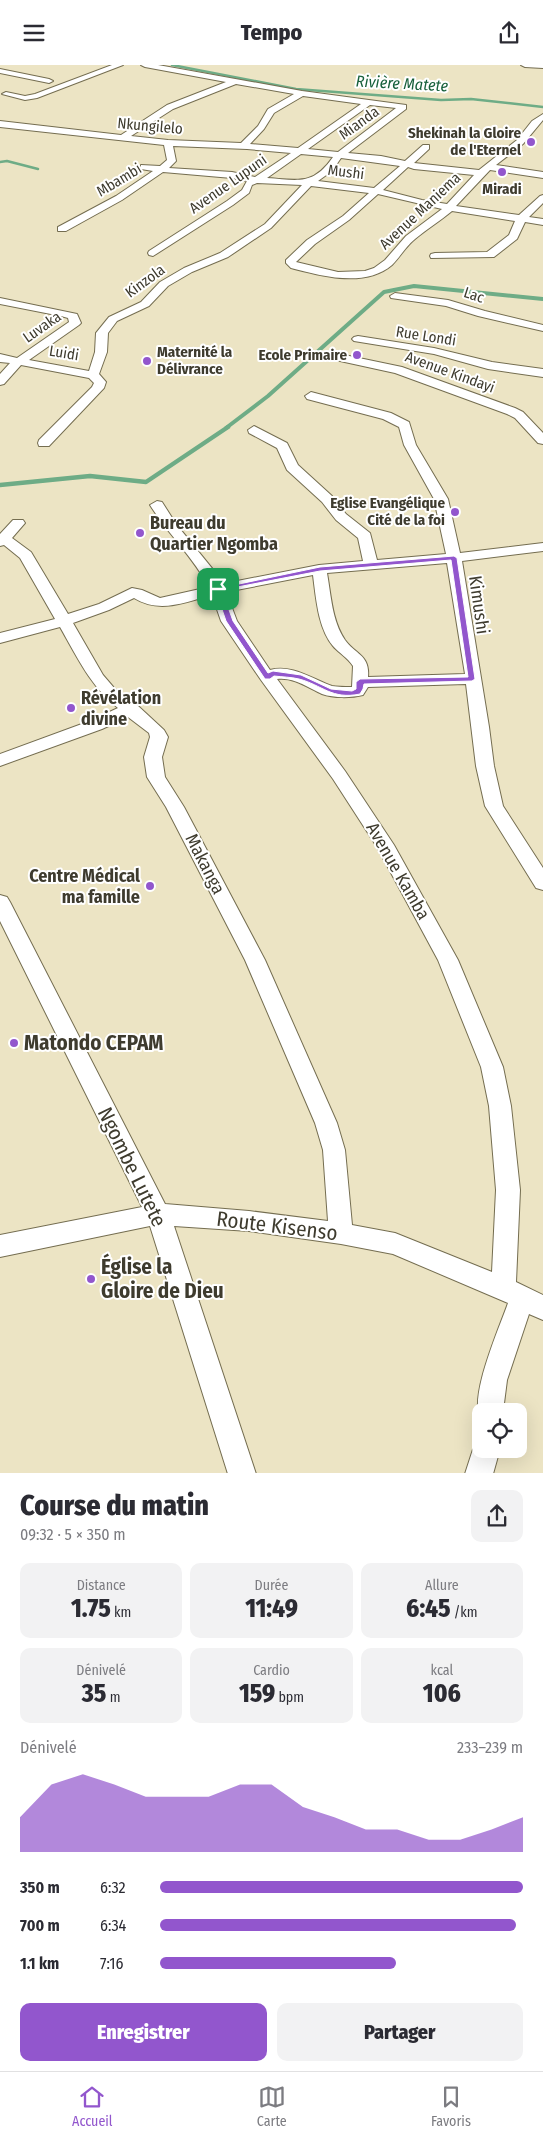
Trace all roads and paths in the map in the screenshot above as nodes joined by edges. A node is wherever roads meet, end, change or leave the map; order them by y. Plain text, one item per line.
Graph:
1 (119, 65) edge
2 (145, 65) edge
3 (526, 65) edge
4 (543, 66) edge
5 (86, 68) dead end
6 (0, 71) edge
7 (104, 72) junction
8 (235, 81) junction
9 (302, 93) junction
10 (3, 94) edge
11 (367, 103) junction
12 (543, 116) edge
13 (0, 124) edge
14 (122, 137) junction
15 (168, 143) junction
16 (244, 146) junction
17 (426, 147) dead end
18 (299, 151) junction
19 (338, 156) junction
20 (408, 164) junction
21 (144, 167) dead end
22 (161, 170) junction
23 (485, 170) junction
24 (543, 175) edge
25 (255, 181) junction
26 (309, 183) junction
27 (376, 191) junction
28 (543, 199) edge
29 (450, 207) junction
30 (521, 219) junction
31 (543, 222) edge
32 (62, 229) dead end
33 (152, 253) dead end
34 (435, 257) dead end
35 (395, 296) dead end
36 (0, 301) edge
37 (543, 328) edge
38 (358, 339) dead end
39 (335, 357) dead end
40 (0, 358) edge
41 (18, 363) junction
42 (488, 365) joint
43 (543, 373) edge
44 (93, 375) junction
45 (0, 381) edge
46 (311, 396) dead end
47 (254, 430) dead end
48 (543, 439) edge
49 (44, 443) dead end
50 (157, 505) dead end
51 (18, 523) dead end
52 (2, 541) edge
53 (543, 547) edge
54 (454, 558) junction
55 (371, 564) junction
56 (320, 569) junction
57 (218, 589) junction
58 (63, 619) junction
59 (0, 638) edge
60 (267, 677) junction
61 (472, 679) junction
62 (360, 682) junction
63 (130, 709) junction
64 (0, 760) edge
65 (543, 883) edge
66 (0, 902) edge
67 (158, 1214) junction
68 (341, 1233) junction
69 (0, 1246) edge
70 (523, 1298) edge
71 (491, 1403) edge
72 (242, 1473) edge

1 - 7 street
2 - 8 street, Mianda
3 - 4 street
5 - 7 street
6 - 10 street
7 - 10 street
8 - 9 street, Mianda
8 - 14 street
9 - 11 street, Mianda
9 - 16 street
11 - 18 street, Avenue Lupuni
11 - 19 street, Mianda
12 - 23 street, Avenue Maniema
13 - 14 street, Nkungilelo
14 - 15 street, Nkungilelo
15 - 16 street, Nkungilelo
15 - 22 street, Mbambi
16 - 18 street, Nkungilelo
17 - 20 street
18 - 19 street, Nkungilelo
18 - 25 street, Avenue Lupuni
19 - 20 street, Nkungilelo
19 - 26 street, Kinzola
20 - 23 street, Nkungilelo
20 - 27 street
21 - 22 street, Mushi
22 - 25 street, Mushi
22 - 32 street, Mbambi
23 - 24 street, Nkungilelo
23 - 29 street, Avenue Maniema
25 - 26 street, Mushi
25 - 33 street, Avenue Lupuni
26 - 27 street, Mushi
26 - 44 street, Kinzola
27 - 29 street, Mushi
27 - 29 street, Avenue Maniema
28 - 30 street
29 - 30 street, Mushi
30 - 31 street, Mushi
30 - 34 street
35 - 37 street, Lac
36 - 41 street, Luvaka
38 - 42 street, Rue Londi
39 - 48 street, Avenue Kindayi
40 - 41 street, Luidi
41 - 44 street, Luidi
41 - 45 street, Luvaka
42 - 43 street, Avenue Kindayi
44 - 49 street, Kinzola
46 - 54 street, Kimushi
47 - 55 street
50 - 57 street, Avenue Kamba
51 - 52 street
52 - 58 street, Makanga
53 - 54 street
54 - 55 street
54 - 61 street, Kimushi
55 - 56 street
56 - 57 street
56 - 62 street
57 - 58 street
57 - 60 street, Avenue Kamba
58 - 59 street
58 - 63 street, Makanga
60 - 62 street
60 - 70 street, Avenue Kamba
61 - 62 street
61 - 65 street, Kimushi
63 - 64 street
63 - 68 street, Makanga
66 - 67 street, Ngombe Lutete
67 - 68 street, Route Kisenso
67 - 69 street, Route Kisenso
67 - 72 street, Ngombe Lutete
68 - 70 street, Route Kisenso
70 - 71 street, Avenue Kamba

